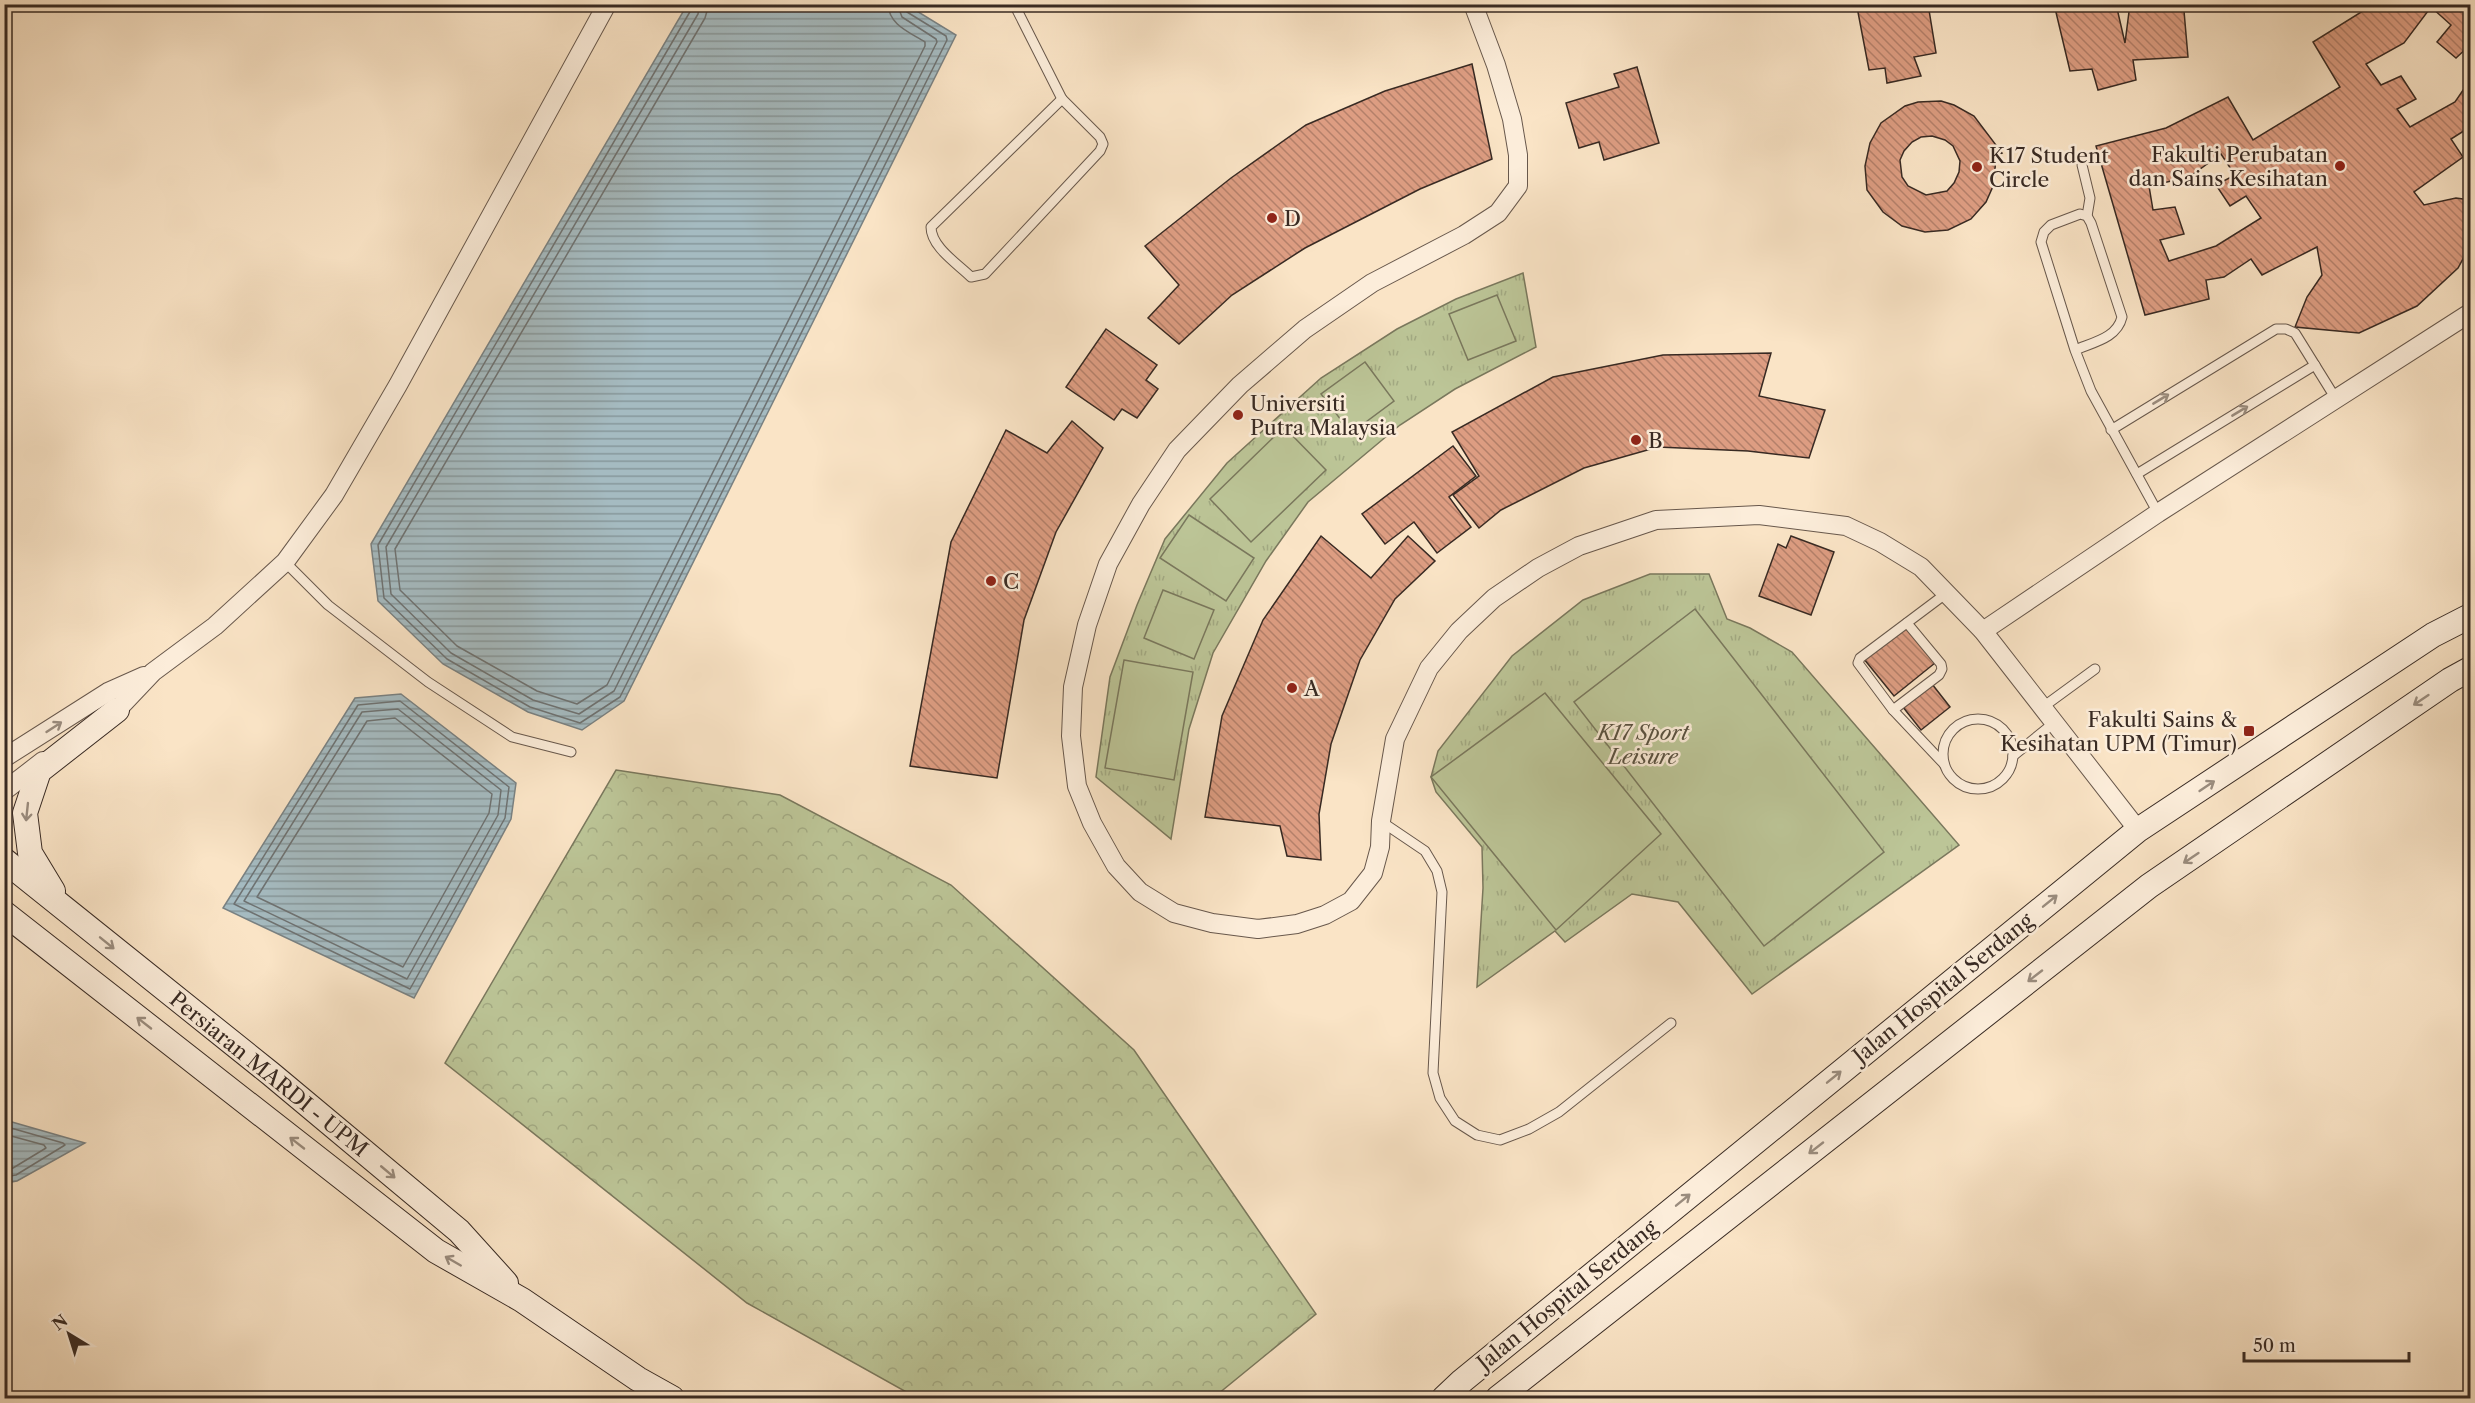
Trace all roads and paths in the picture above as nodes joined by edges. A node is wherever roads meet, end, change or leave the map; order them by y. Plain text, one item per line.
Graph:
1 (607, 4) edge
2 (1014, 4) edge
3 (1473, 4) edge
4 (1062, 99) junction
5 (2082, 165) dead end
6 (2087, 216) junction
7 (2470, 313) edge
8 (2075, 350) junction
9 (2315, 365) junction
10 (2336, 399) junction
11 (2111, 430) junction
12 (2137, 474) junction
13 (2158, 513) junction
14 (285, 562) junction
15 (1948, 592) junction
16 (2470, 616) edge
17 (1907, 622) junction
18 (1983, 631) junction
19 (2096, 669) dead end
20 (2470, 669) edge
21 (153, 672) junction
22 (2043, 707) junction
23 (117, 710) junction
24 (1893, 710) junction
25 (2055, 722) junction
26 (571, 752) dead end
27 (2013, 756) junction
28 (4, 758) edge
29 (1944, 764) junction
30 (4, 791) edge
31 (1381, 821) junction
32 (2138, 830) junction
33 (4, 860) edge
34 (62, 906) junction
35 (4, 914) edge
36 (1671, 1023) dead end
37 (522, 1300) junction
38 (672, 1398) edge
39 (1444, 1398) edge
40 (1498, 1398) edge

1 - 14 street
2 - 4 lane
3 - 31 street
4 - 4 lane
5 - 6 lane
6 - 8 lane
6 - 8 lane
7 - 10 street
8 - 11 lane
9 - 10 lane
11 -> 9 lane
12 -> 9 lane
10 - 13 street
11 - 12 lane
12 - 13 lane
13 - 18 street
14 - 21 street
14 - 26 lane
15 - 17 lane
15 - 18 street
15 - 31 street
32 -> 16 main road, Jalan Hospital Serdang
17 - 24 lane
17 - 24 lane
18 - 22 street
19 - 22 lane
20 -> 40 main road, Jalan Hospital Serdang
21 - 23 street
28 -> 21 street
22 - 25 street
23 - 30 street
23 -> 34 main road
24 - 29 lane
25 - 27 lane
25 - 32 street
27 - 29 lane
27 - 29 lane
31 - 36 lane
39 -> 32 main road, Jalan Hospital Serdang
33 - 34 main road, Persiaran MARDI - UPM
34 -> 37 main road, Persiaran MARDI - UPM
37 -> 35 main road, Persiaran MARDI - UPM
37 - 38 main road, Persiaran MARDI - UPM

